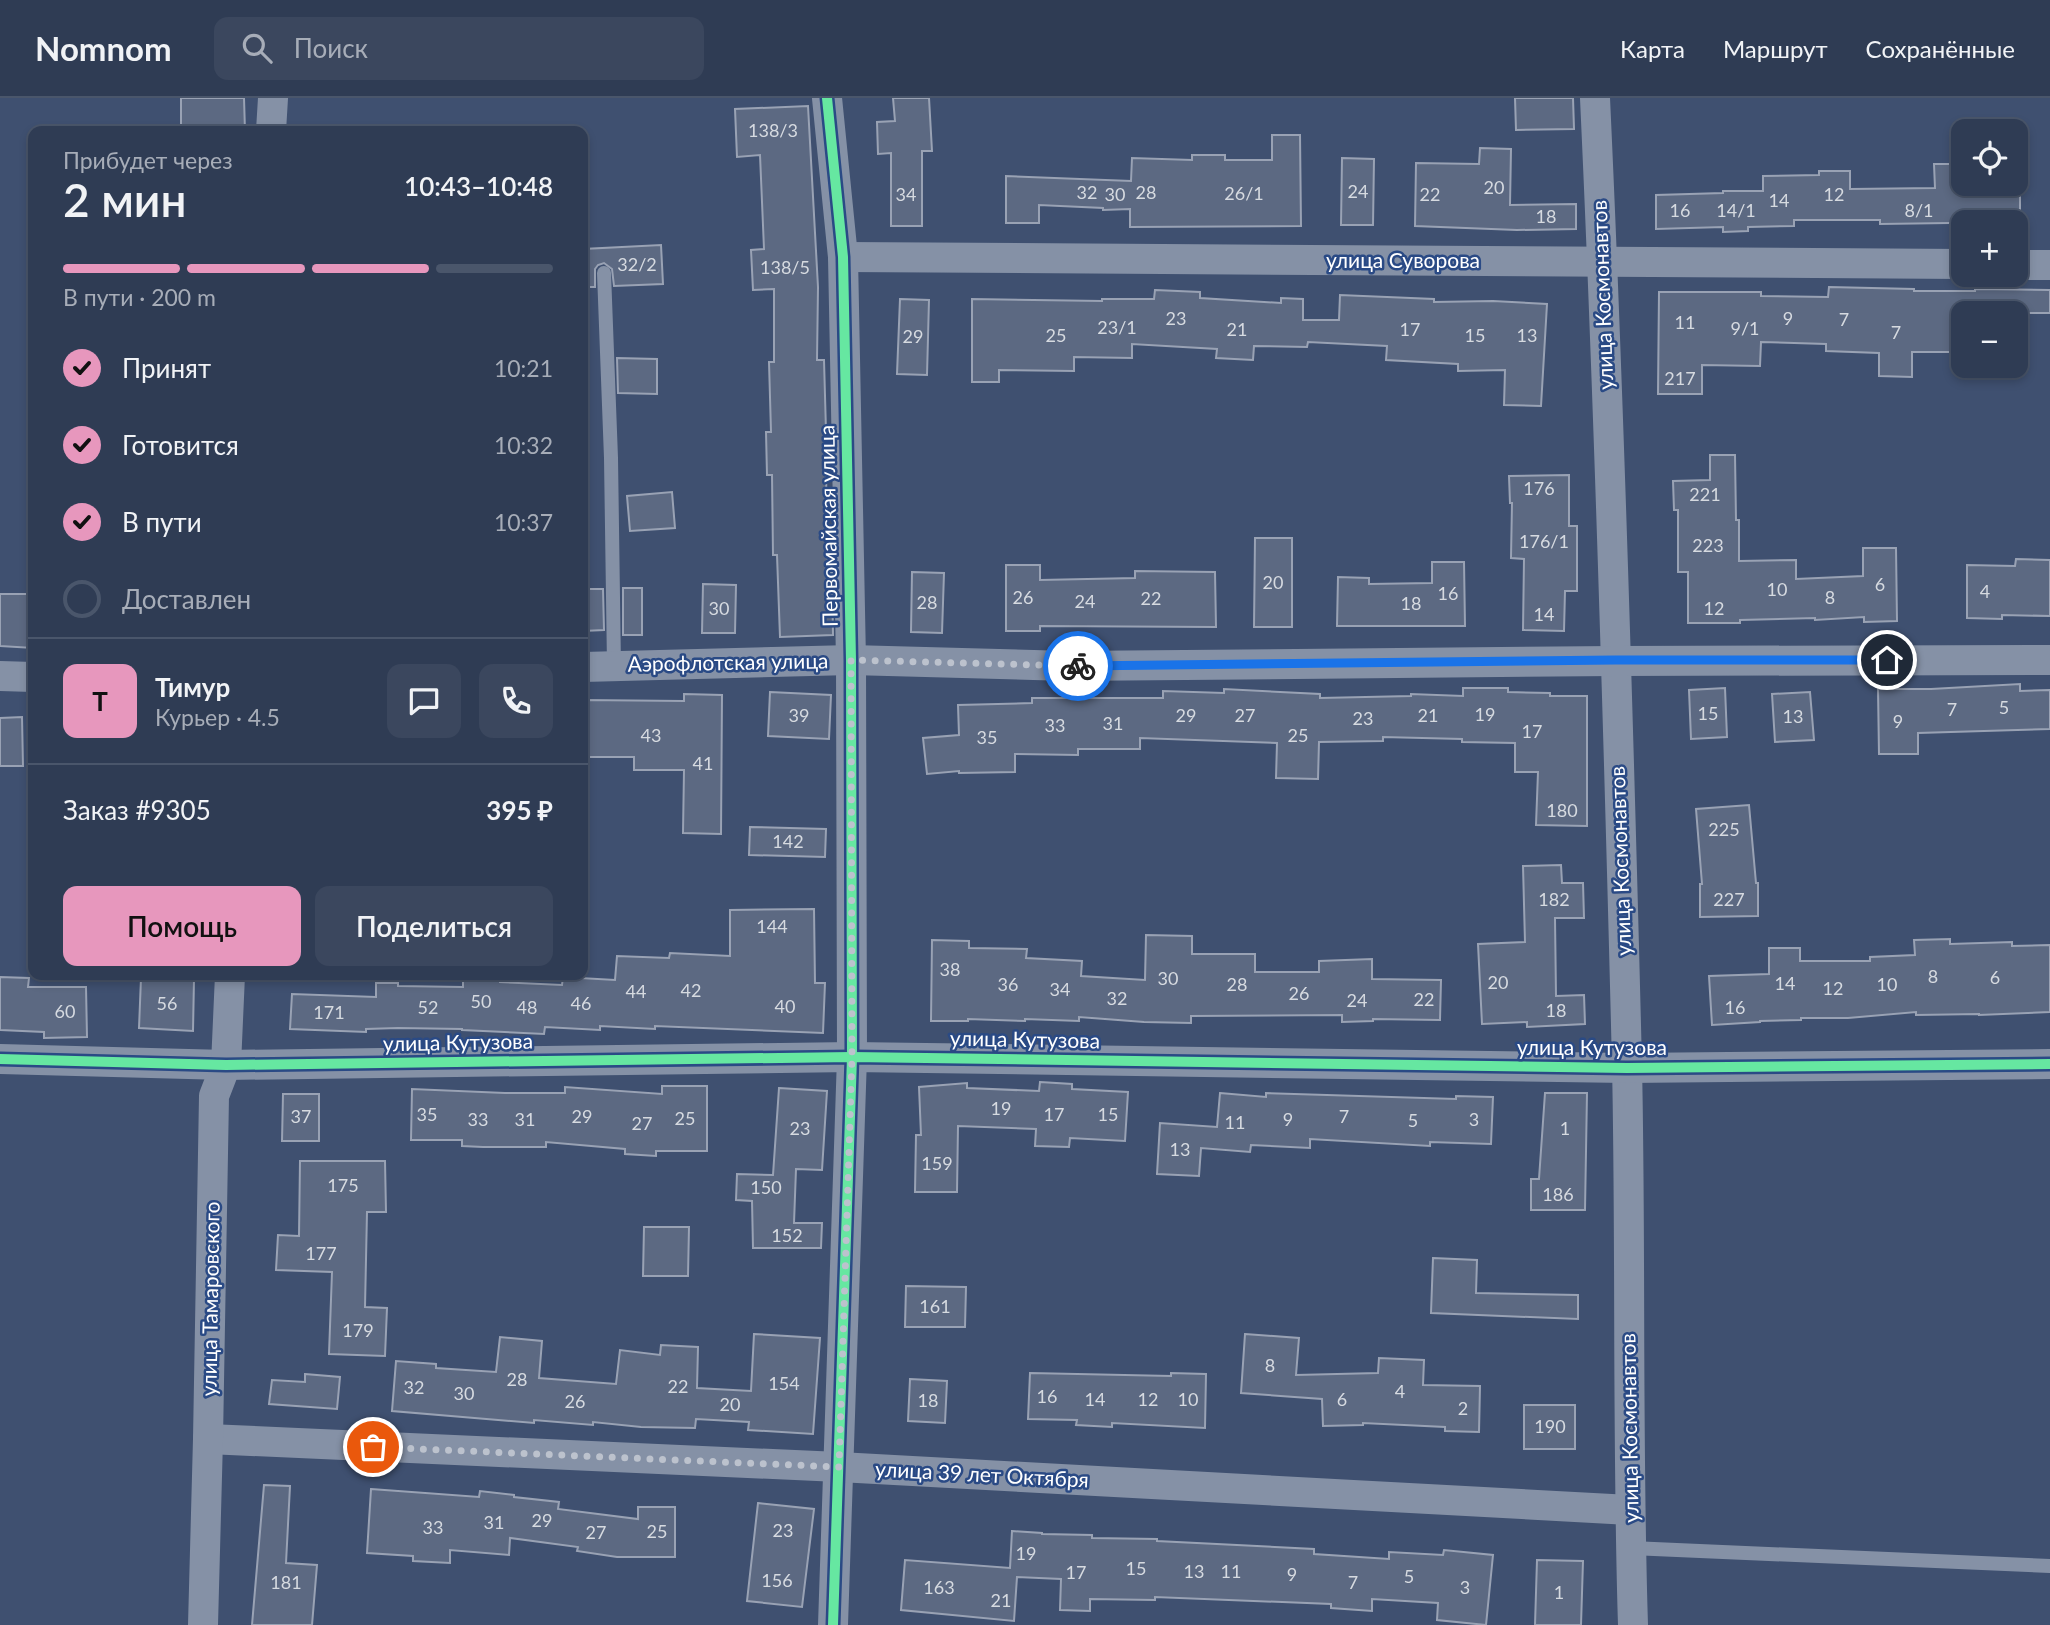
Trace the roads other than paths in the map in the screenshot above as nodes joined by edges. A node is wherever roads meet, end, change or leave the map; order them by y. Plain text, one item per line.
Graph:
1 (273, 98) edge
2 (828, 98) edge
3 (1595, 98) edge
4 (271, 126) edge
5 (843, 257) junction
6 (1603, 262) junction
7 (1951, 264) edge
8 (2028, 265) edge
9 (2050, 265) edge
10 (604, 273) dead end
11 (851, 660) junction
12 (1615, 660) junction
13 (2050, 660) edge
14 (614, 666) junction
15 (588, 667) edge
16 (0, 676) edge
17 (28, 677) edge
18 (230, 980) edge
19 (852, 1057) junction
20 (0, 1059) edge
21 (2050, 1064) edge
22 (226, 1065) junction
23 (1627, 1068) junction
24 (208, 1440) junction
25 (839, 1467) junction
26 (1630, 1510) junction
27 (1631, 1548) junction
28 (2050, 1566) edge
29 (203, 1625) edge
30 (833, 1625) edge
31 (1633, 1625) edge

1 - 4 street
2 - 5 street, Первомайская улица
3 - 6 street, улица Космонавтов
5 - 6 street, улица Суворова
5 - 11 street, Первомайская улица
6 - 7 street, улица Суворова
6 - 12 street, улица Космонавтов
8 - 9 street
10 - 14 lane
11 - 12 street, Аэрофлотская улица
11 - 14 street, Аэрофлотская улица
11 - 19 street, Первомайская улица
12 - 13 street, Аэрофлотская улица
12 - 23 street, улица Космонавтов
14 - 15 street, Аэрофлотская улица
16 - 17 street
18 - 22 street, улица Тамаровского
19 - 22 street, улица Кутузова
19 - 23 street, улица Кутузова
19 - 25 street, Первомайская улица
20 - 22 street, улица Кутузова
21 - 23 street, улица Кутузова
22 - 24 street, улица Тамаровского
23 - 26 street, улица Космонавтов
24 - 25 street, улица 39 лет Октября
24 - 29 street, улица Тамаровского
25 - 26 street, улица 39 лет Октября
25 - 30 street, Первомайская улица
26 - 27 street, улица Космонавтов
27 - 28 lane
27 - 31 street, улица Космонавтов

